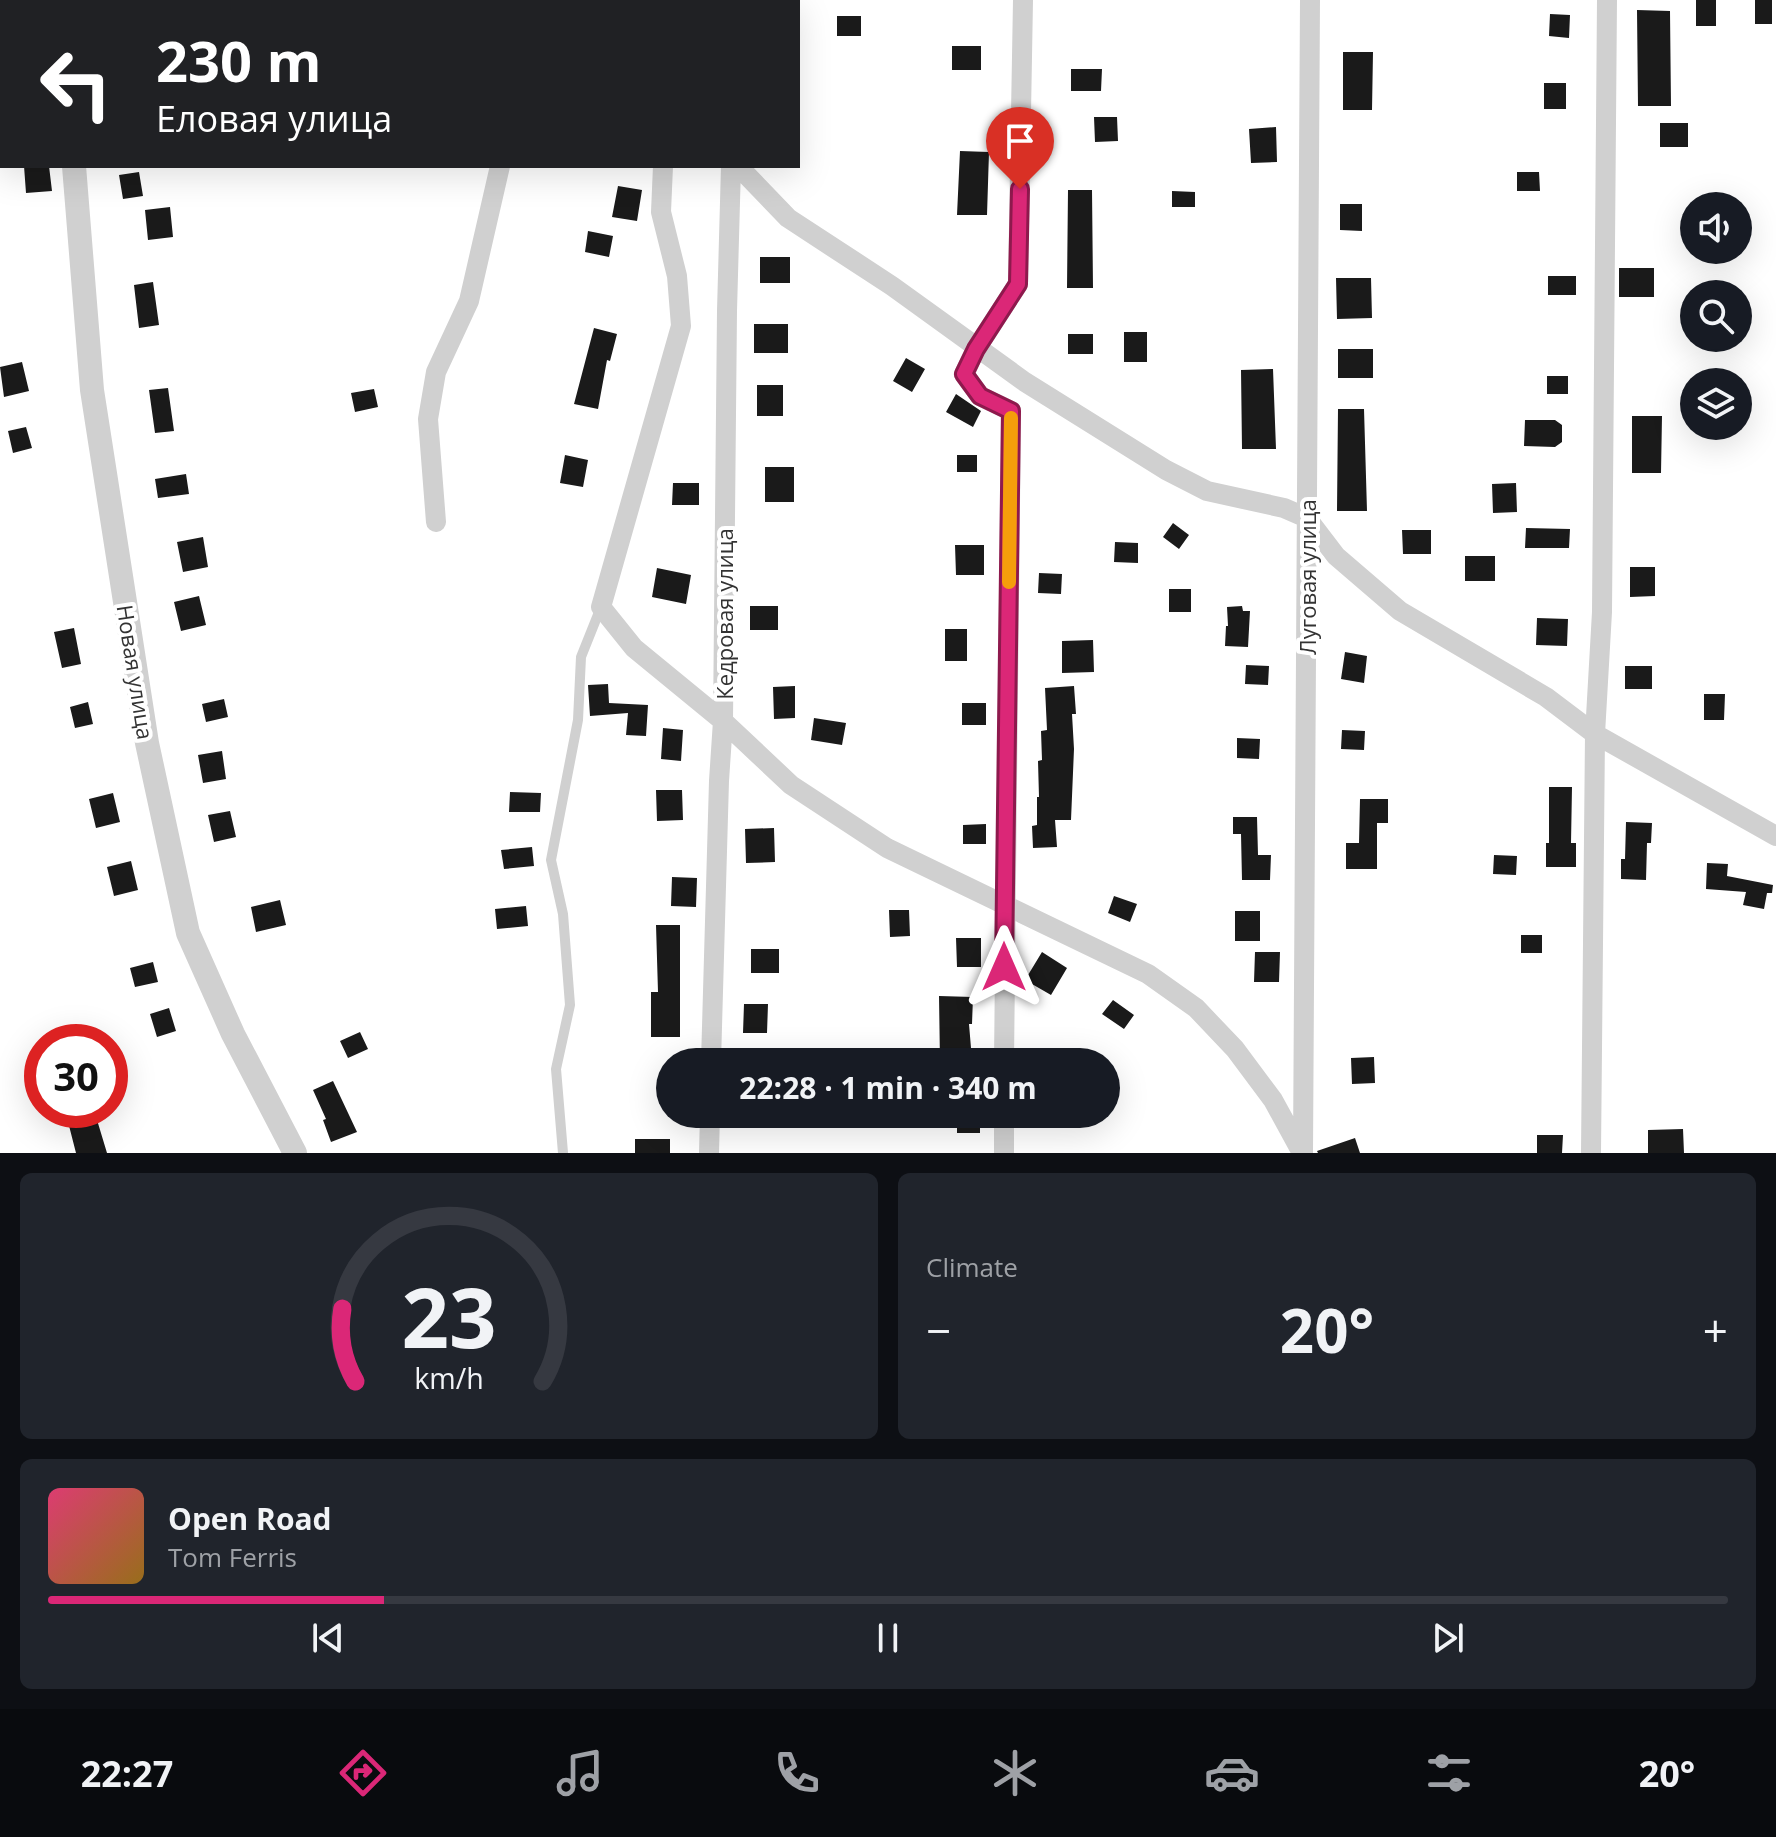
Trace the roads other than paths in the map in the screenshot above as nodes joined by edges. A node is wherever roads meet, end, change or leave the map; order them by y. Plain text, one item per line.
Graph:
1 (1023, 0) edge
2 (1310, 0) edge
3 (1607, 0) edge
4 (74, 168) edge
5 (500, 168) edge
6 (663, 168) edge
7 (731, 168) edge
8 (740, 168) edge
9 (976, 349) junction
10 (1025, 382) junction
11 (1011, 411) junction
12 (1307, 518) junction
13 (436, 522) dead end
14 (601, 607) junction
15 (723, 721) junction
16 (1595, 734) junction
17 (1776, 836) edge
18 (1004, 904) junction
19 (711, 1048) edge
20 (1004, 1048) edge
21 (710, 1128) edge
22 (1004, 1128) edge
23 (291, 1150) edge
24 (563, 1153) edge
25 (709, 1153) edge
26 (1004, 1153) edge
27 (1302, 1153) edge
28 (1591, 1153) edge

1 - 9 street
2 - 12 street, Луговая улица
3 - 16 street
4 - 23 street, Новая улица
5 - 13 street
6 - 14 street
7 - 15 street, Кедровая улица
8 - 9 street
9 - 10 street
9 - 11 street
10 - 11 street
10 - 12 street
11 - 18 street
12 - 16 street
12 - 27 street, Луговая улица
14 - 15 street
14 - 24 lane
15 - 18 street
15 - 19 street, Кедровая улица
16 - 17 street
16 - 28 street
18 - 20 street
18 - 27 street
21 - 25 street
22 - 26 street

